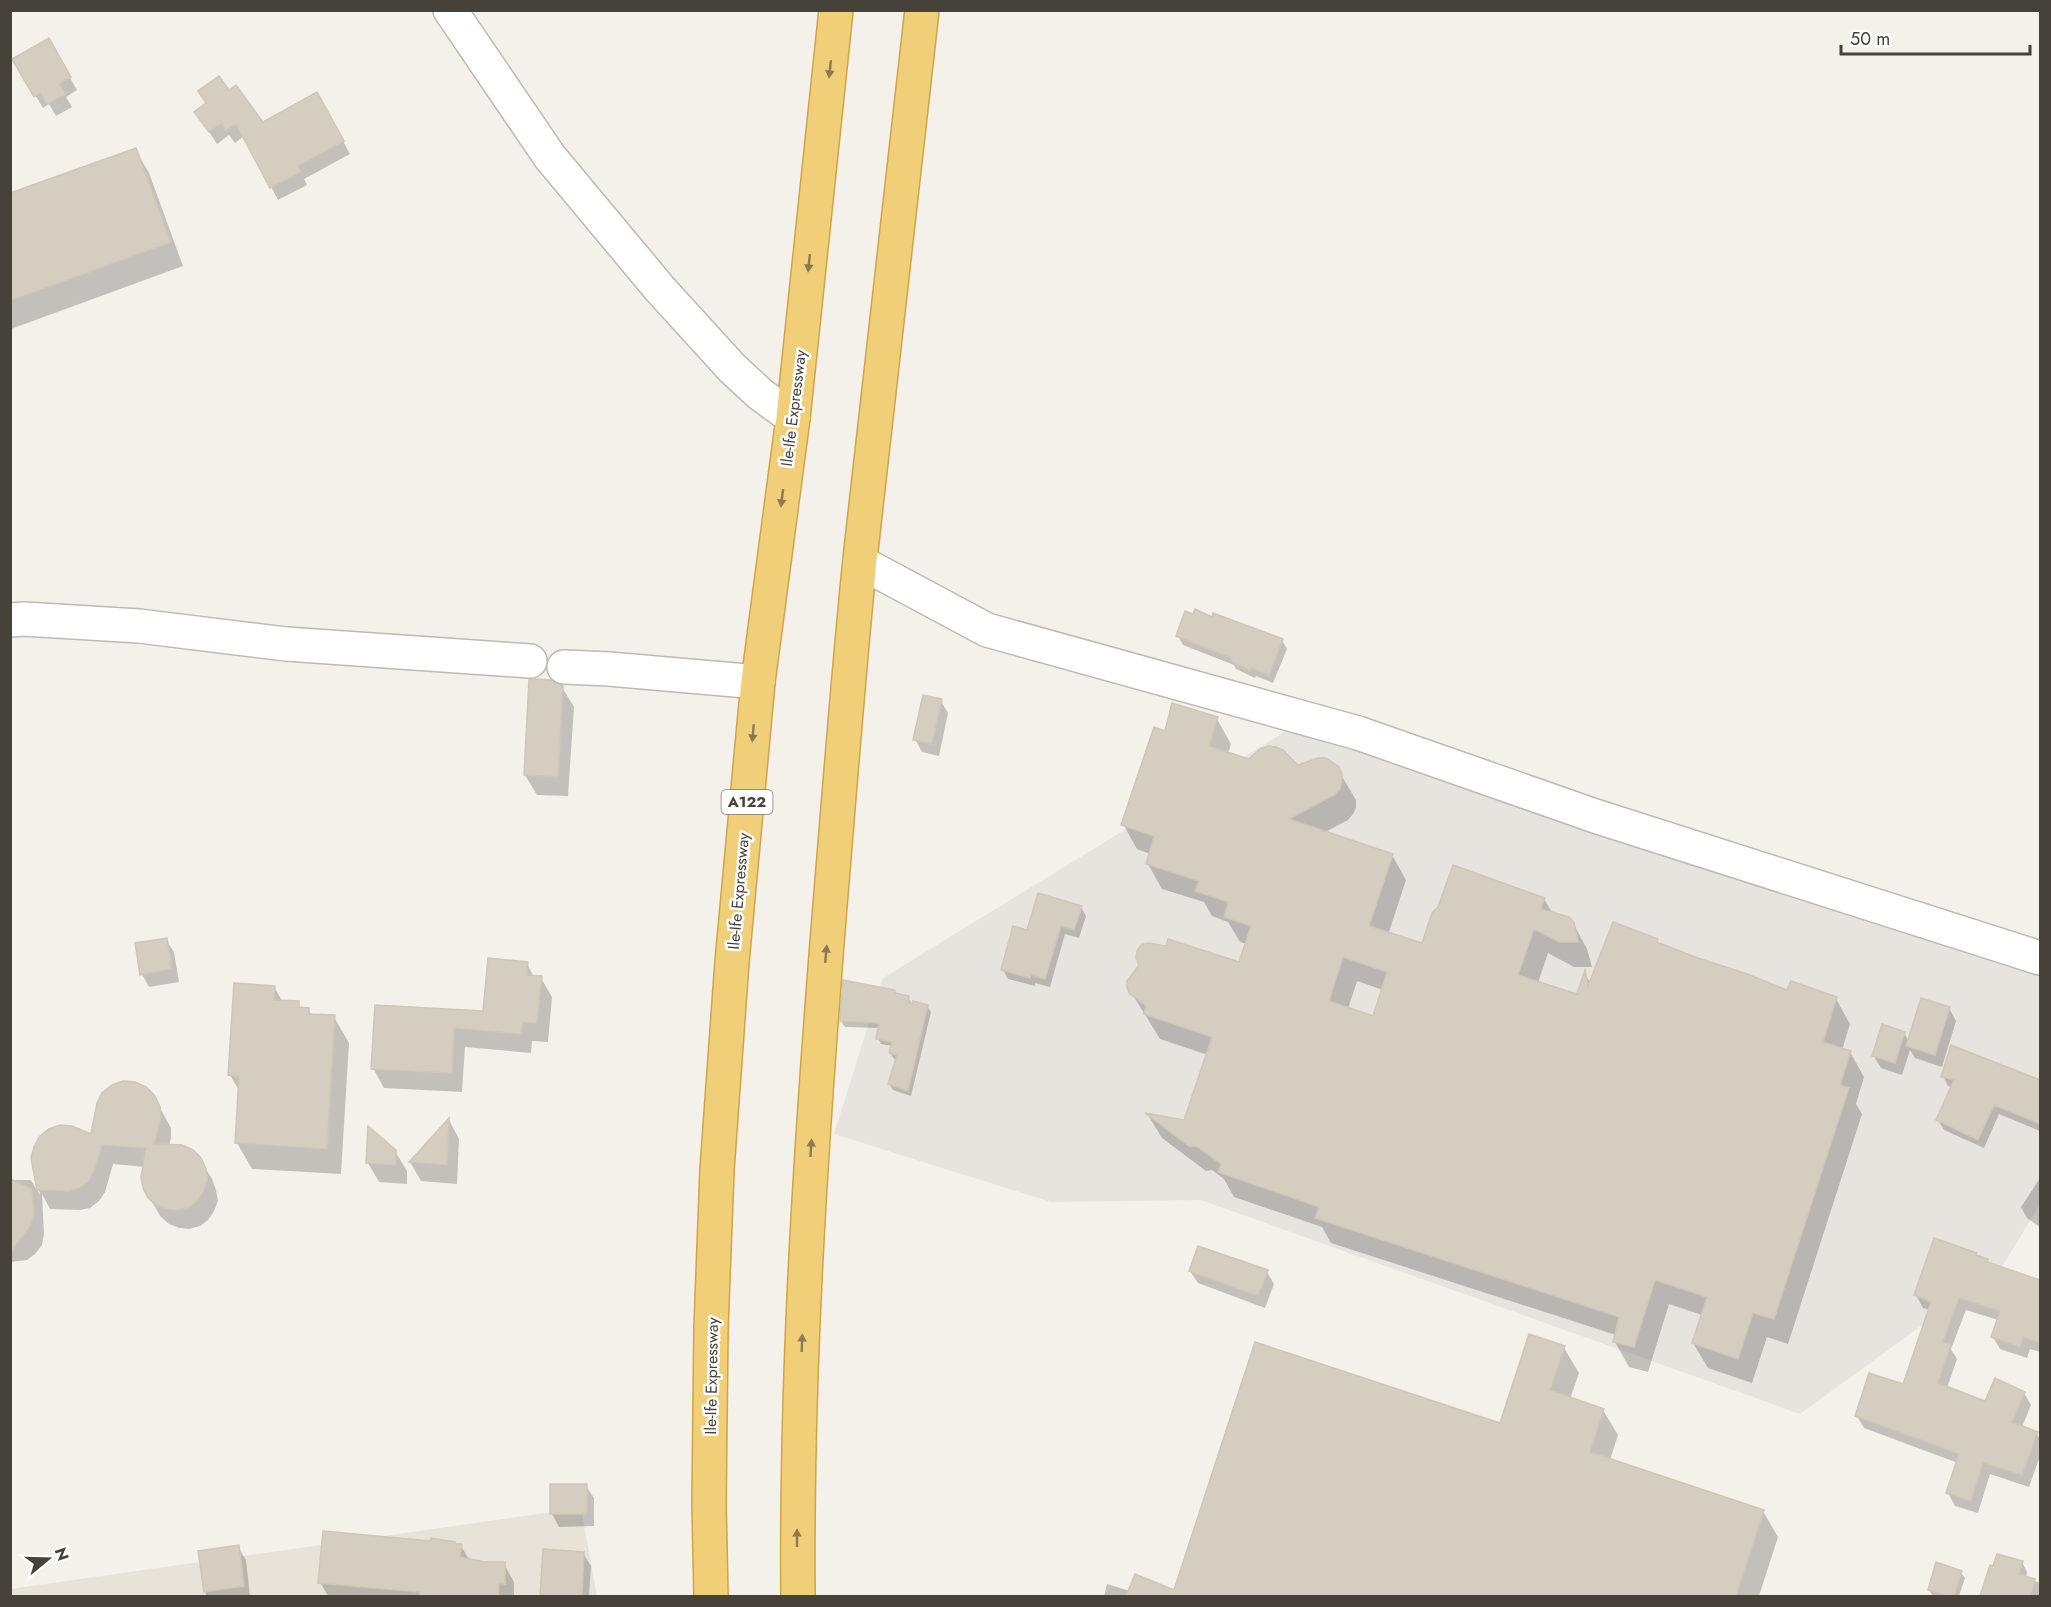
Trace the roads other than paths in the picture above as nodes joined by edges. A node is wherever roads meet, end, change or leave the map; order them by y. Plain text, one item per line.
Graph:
1 (450, 10) edge
2 (836, 10) edge
3 (922, 10) edge
4 (792, 418) junction
5 (860, 562) junction
6 (10, 620) edge
7 (530, 661) dead end
8 (564, 667) dead end
9 (758, 682) junction
10 (2040, 958) edge
11 (711, 1596) edge
12 (798, 1596) edge

1 - 4 street
2 -> 4 highway, Ile-Ife Expressway / A122
3 - 5 highway
4 -> 9 highway, Ile-Ife Expressway / A122
5 - 10 street
12 -> 5 highway
6 - 7 street
8 - 9 street
9 -> 11 highway, Ile-Ife Expressway / A122

